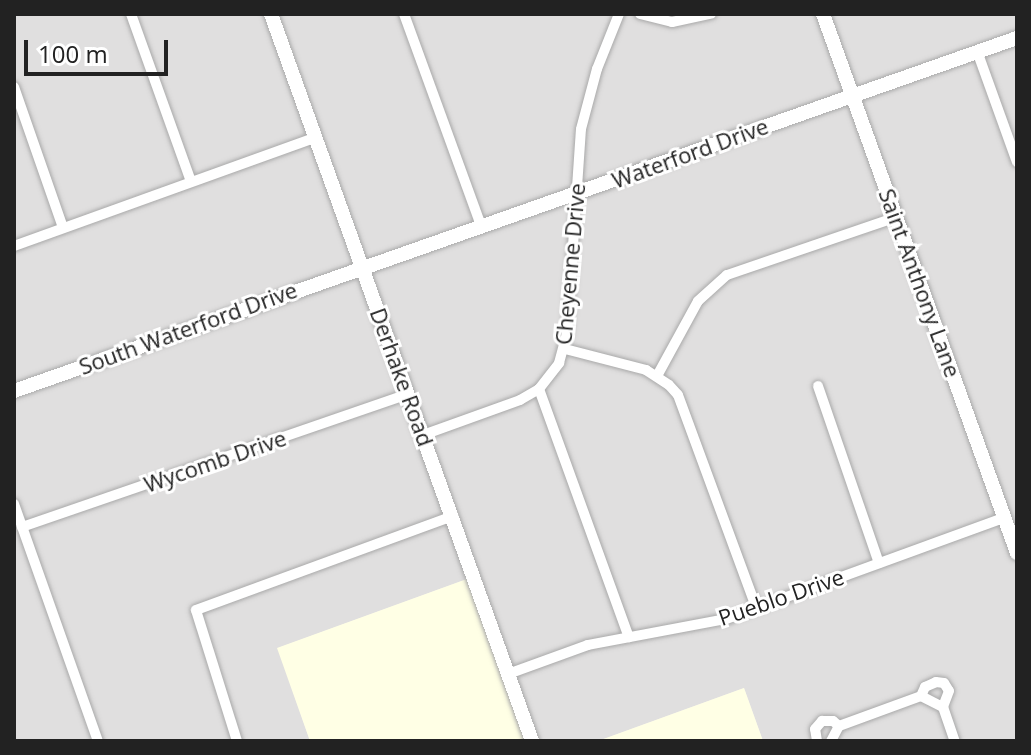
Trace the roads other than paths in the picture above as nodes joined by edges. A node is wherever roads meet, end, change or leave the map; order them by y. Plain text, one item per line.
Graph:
1 (131, 14) edge
2 (271, 14) edge
3 (404, 14) edge
4 (619, 14) edge
5 (640, 14) edge
6 (711, 14) edge
7 (823, 14) edge
8 (1017, 38) edge
9 (977, 51) junction
10 (14, 87) edge
11 (852, 95) junction
12 (314, 138) junction
13 (1017, 162) edge
14 (191, 182) junction
15 (577, 193) junction
16 (896, 217) junction
17 (481, 226) junction
18 (63, 228) junction
19 (14, 246) edge
20 (362, 266) junction
21 (565, 349) junction
22 (657, 376) junction
23 (818, 386) dead end
24 (539, 389) junction
25 (14, 391) edge
26 (408, 394) junction
27 (423, 435) junction
28 (14, 504) edge
29 (453, 516) junction
30 (1004, 518) junction
31 (22, 527) junction
32 (1017, 553) edge
33 (879, 563) junction
34 (756, 607) junction
35 (629, 637) junction
36 (508, 674) junction
37 (921, 696) junction
38 (943, 707) junction
39 (839, 726) junction
40 (98, 741) edge
41 (237, 741) edge
42 (532, 741) edge
43 (817, 741) edge
44 (831, 741) edge
45 (955, 741) edge

1 - 14 street
2 - 12 street, Derhake Road
3 - 17 street
4 - 15 street, Cheyenne Drive
5 - 6 street
7 - 11 street, Saint Anthony Lane
8 - 9 street, Waterford Drive
9 - 11 street, Waterford Drive
9 - 13 street
10 - 18 street
11 - 15 street, Waterford Drive
11 - 16 street, Saint Anthony Lane
12 - 14 street
12 - 20 street, Derhake Road
14 - 18 street
15 - 17 street, Waterford Drive
15 - 21 street, Cheyenne Drive
16 - 22 street
16 - 30 street, Saint Anthony Lane
17 - 20 street, Waterford Drive
18 - 19 street
20 - 25 street, South Waterford Drive
20 - 26 street, Derhake Road
21 - 22 street
21 - 24 street, Cheyenne Drive
22 - 34 street
23 - 33 street
24 - 27 street, Cheyenne Drive
24 - 35 street
26 - 27 street, Derhake Road
26 - 31 street, Wycomb Drive
27 - 29 street, Derhake Road
28 - 31 street
29 - 36 street, Derhake Road
29 - 41 street
30 - 32 street, Saint Anthony Lane
30 - 33 street, Pueblo Drive
31 - 40 street
33 - 34 street, Pueblo Drive
34 - 35 street, Pueblo Drive
35 - 36 street, Pueblo Drive
36 - 42 street, Derhake Road
37 - 38 street
37 - 38 street
37 - 39 street
38 - 45 street
39 - 43 street
39 - 44 street

